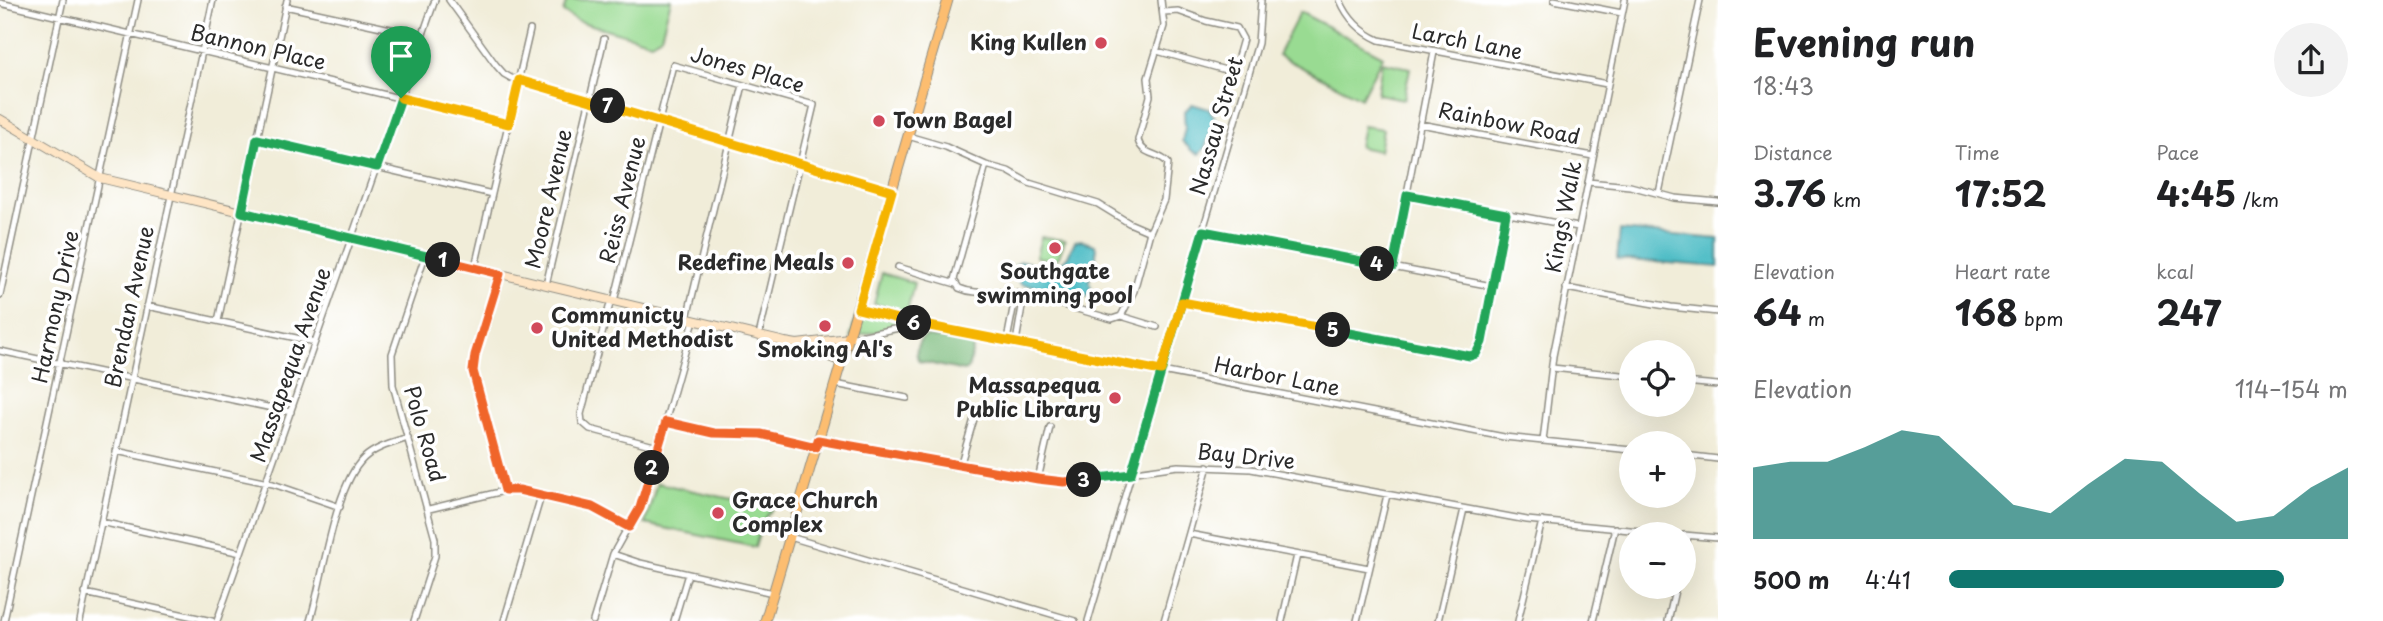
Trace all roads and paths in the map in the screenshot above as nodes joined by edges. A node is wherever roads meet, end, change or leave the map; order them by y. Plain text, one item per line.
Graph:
1 (63, 0) edge
2 (138, 0) edge
3 (213, 0) edge
4 (435, 0) edge
5 (449, 0) edge
6 (948, 0) edge
7 (1161, 0) edge
8 (1261, 0) edge
9 (1340, 0) edge
10 (1553, 0) edge
11 (1625, 0) edge
12 (1700, 0) edge
13 (0, 3) edge
14 (286, 3) edge
15 (1164, 12) junction
16 (1622, 13) junction
17 (60, 17) junction
18 (530, 30) dead end
19 (131, 34) junction
20 (423, 36) junction
21 (604, 39) dead end
22 (202, 51) junction
23 (1157, 51) junction
24 (1434, 52) junction
25 (673, 65) joint
26 (272, 68) junction
27 (519, 80) junction
28 (1607, 84) junction
29 (743, 85) junction
30 (401, 98) junction
31 (588, 101) junction
32 (0, 119) edge
33 (659, 121) junction
34 (509, 124) junction
35 (1420, 124) junction
36 (908, 136) junction
37 (33, 139) junction
38 (257, 139) junction
39 (730, 142) junction
40 (1592, 156) junction
41 (800, 162) junction
42 (986, 165) junction
43 (377, 167) junction
44 (100, 178) junction
45 (1588, 182) junction
46 (892, 191) junction
47 (1659, 193) junction
48 (492, 194) junction
49 (170, 195) junction
50 (1407, 195) junction
51 (1718, 202) edge
52 (242, 212) junction
53 (1506, 214) junction
54 (1578, 227) junction
55 (1203, 231) junction
56 (1150, 232) junction
57 (352, 239) junction
58 (425, 256) junction
59 (475, 267) junction
60 (898, 267) dead end
61 (1393, 267) junction
62 (500, 274) junction
63 (956, 284) junction
64 (546, 285) junction
65 (1492, 286) junction
66 (1566, 288) junction
67 (1016, 293) junction
68 (0, 295) edge
69 (1024, 295) junction
70 (612, 301) junction
71 (1182, 302) junction
72 (147, 306) junction
73 (858, 309) junction
74 (1718, 312) edge
75 (1121, 316) junction
76 (691, 319) junction
77 (218, 321) junction
78 (918, 324) junction
79 (1157, 327) dead end
80 (759, 335) junction
81 (849, 338) junction
82 (1007, 341) junction
83 (315, 342) junction
84 (1016, 342) junction
85 (797, 344) junction
86 (0, 351) edge
87 (842, 362) junction
88 (60, 363) junction
89 (1552, 369) junction
90 (1161, 371) junction
91 (1619, 375) edge
92 (131, 379) junction
93 (1696, 383) edge
94 (835, 384) junction
95 (1718, 385) edge
96 (907, 398) dead end
97 (290, 412) junction
98 (974, 419) dead end
99 (666, 422) junction
100 (1050, 426) dead end
101 (408, 438) junction
102 (1543, 441) junction
103 (817, 444) junction
104 (658, 447) junction
105 (1619, 449) edge
106 (116, 451) junction
107 (1696, 456) edge
108 (1718, 459) edge
109 (1208, 466) junction
110 (960, 467) junction
111 (1131, 474) junction
112 (1038, 479) junction
113 (266, 483) junction
114 (505, 490) junction
115 (1387, 495) junction
116 (541, 496) junction
117 (340, 507) junction
118 (429, 509) junction
119 (1464, 509) junction
120 (1542, 521) junction
121 (101, 522) junction
122 (629, 527) junction
123 (1615, 528) junction
124 (1619, 528) edge
125 (1189, 534) junction
126 (1696, 536) edge
127 (790, 537) junction
128 (1718, 538) edge
129 (241, 553) junction
130 (613, 554) junction
131 (1297, 555) junction
132 (1369, 568) junction
133 (688, 574) junction
134 (85, 593) junction
135 (773, 593) junction
136 (1673, 599) edge
137 (4, 621) edge
138 (79, 621) edge
139 (215, 621) edge
140 (310, 621) edge
141 (414, 621) edge
142 (504, 621) edge
143 (593, 621) edge
144 (674, 621) edge
145 (765, 621) edge
146 (1075, 621) edge
147 (1088, 621) edge
148 (1164, 621) edge
149 (1282, 621) edge
150 (1357, 621) edge
151 (1438, 621) edge
152 (1518, 621) edge
153 (1593, 621) edge
154 (1668, 621) edge

1 - 17 street
2 - 19 street, Harmony Drive
3 - 22 street, Brendan Avenue
4 - 20 street, Massapequa Avenue
5 - 27 street
6 - 36 main road
7 - 15 street
8 - 55 street, Nassau Street
9 - 24 street, Larch Lane
10 - 16 street
11 - 16 street, Kings Walk
12 - 47 street
13 - 17 street, Bannon Place
14 - 20 street
14 - 26 street
15 - 23 street
15 - 23 street
16 - 28 street, Kings Walk
17 - 19 street, Bannon Place
17 - 37 street
18 - 27 street
19 - 22 street, Bannon Place
19 - 44 street, Harmony Drive
20 - 30 street, Massapequa Avenue
21 - 31 street, Moore Avenue
22 - 26 street, Bannon Place
22 - 49 street, Brendan Avenue
23 - 56 street
24 - 28 street, Larch Lane
24 - 35 street
25 - 29 street, Jones Place
25 - 33 street, Reiss Avenue
26 - 30 street, Bannon Place
26 - 38 street
27 - 31 street
27 - 34 street
28 - 40 street, Kings Walk
29 - 39 street
29 - 41 street, Jones Place
30 - 34 street, Bannon Place
30 - 43 street, Massapequa Avenue
31 - 33 street
31 - 64 street, Moore Avenue
32 - 37 main road
33 - 39 street
33 - 70 street, Reiss Avenue
34 - 48 street
35 - 40 street, Rainbow Road
35 - 50 street
36 - 42 street
36 - 46 main road
37 - 44 main road
37 - 68 street
38 - 43 street
38 - 52 street
39 - 41 street
39 - 76 street
40 - 45 street, Kings Walk
41 - 46 street
41 - 80 street
42 - 56 street
42 - 63 street
43 - 48 street
43 - 57 street, Massapequa Avenue
44 - 49 main road
44 - 88 street, Harmony Drive
45 - 47 street
45 - 54 street, Kings Walk
46 - 73 main road
47 - 51 street
48 - 59 street
49 - 52 main road
49 - 72 street, Brendan Avenue
50 - 53 street
50 - 61 street
52 - 57 main road
52 - 77 street
53 - 54 street
53 - 65 street
54 - 66 street, Kings Walk
55 - 61 street
55 - 71 street, Nassau Street
56 - 75 street
57 - 58 main road
57 - 83 street, Massapequa Avenue
58 - 59 main road
58 - 101 street, Polo Road
59 - 62 main road
60 - 63 street
61 - 65 street
62 - 64 main road
62 - 114 street
63 - 67 street
64 - 70 main road
65 - 71 street
66 - 74 street
66 - 89 street, Kings Walk
67 - 69 street
67 - 82 street
69 - 75 street
69 - 84 street
70 - 76 main road
70 - 104 street, Reiss Avenue
71 - 90 street, Nassau Street
72 - 77 street
72 - 92 street, Brendan Avenue
73 - 78 street, Harbor Lane
73 - 81 main road
75 - 79 street
76 - 80 main road
76 - 99 street
77 - 83 street
78 - 81 street, Harbor Lane
78 - 82 street, Harbor Lane
80 - 85 main road
81 - 85 main road
81 - 87 main road
82 - 84 street, Harbor Lane
83 - 97 street, Massapequa Avenue
84 - 90 street, Harbor Lane
85 - 87 main road
86 - 88 street
87 - 94 main road
88 - 92 street
88 - 137 street, Harmony Drive
89 - 91 street
89 - 102 street, Kings Walk
90 - 102 street, Harbor Lane
90 - 111 street, Nassau Street
92 - 97 street
92 - 106 street, Brendan Avenue
93 - 95 street
94 - 96 street
94 - 103 main road
97 - 113 street, Massapequa Avenue
98 - 110 street
99 - 103 street, Bay Drive
99 - 104 street
100 - 112 street
101 - 117 street
101 - 118 street, Polo Road
102 - 105 street, Harbor Lane
103 - 110 street, Bay Drive
103 - 127 main road
104 - 122 street
106 - 113 street
106 - 121 street, Brendan Avenue
107 - 108 street
109 - 111 street, Bay Drive
109 - 115 street, Bay Drive
109 - 125 street
110 - 112 street, Bay Drive
111 - 112 street, Bay Drive
111 - 147 street, Nassau Street
113 - 117 street
113 - 129 street, Massapequa Avenue
114 - 116 street
114 - 118 street
115 - 119 street, Bay Drive
115 - 132 street
116 - 122 street
116 - 142 street
117 - 140 street
118 - 141 street, Polo Road
119 - 120 street, Bay Drive
119 - 151 street
120 - 123 street, Bay Drive
120 - 152 street
121 - 129 street
121 - 134 street, Brendan Avenue
122 - 130 street
123 - 124 street, Bay Drive
123 - 153 street
125 - 131 street
125 - 148 street
126 - 128 street
127 - 135 main road
127 - 146 street
129 - 139 street, Massapequa Avenue
130 - 133 street
130 - 143 street
131 - 132 street
131 - 149 street
132 - 150 street
133 - 135 street
133 - 144 street
134 - 138 street, Brendan Avenue
134 - 139 street
135 - 145 main road
136 - 154 street

